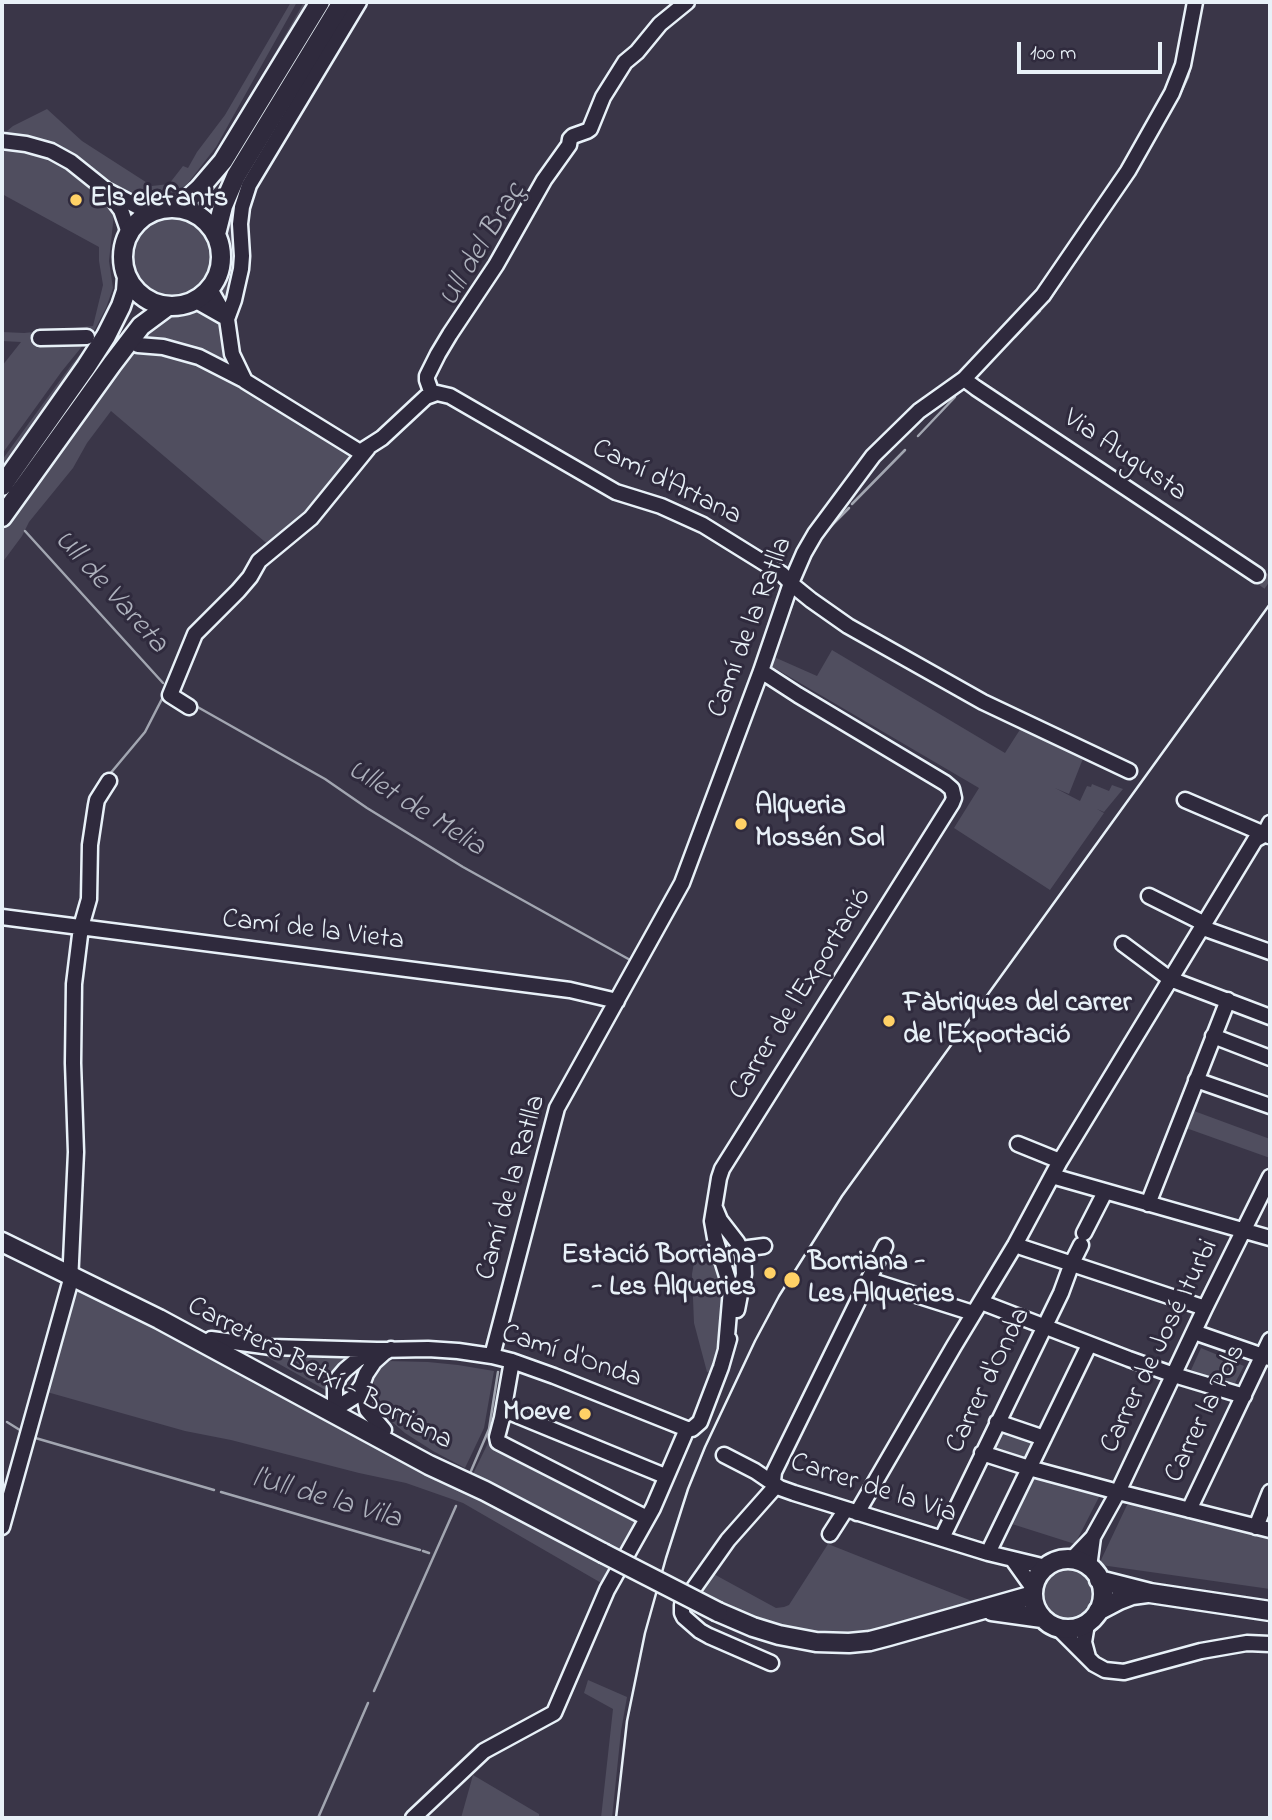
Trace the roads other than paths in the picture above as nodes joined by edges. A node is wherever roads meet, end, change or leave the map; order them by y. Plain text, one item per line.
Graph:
1 (320, 2) edge
2 (342, 2) edge
3 (359, 2) edge
4 (687, 2) edge
5 (1195, 2) edge
6 (2, 141) edge
7 (106, 190) junction
8 (178, 208) junction
9 (149, 213) junction
10 (129, 233) junction
11 (216, 234) junction
12 (127, 277) junction
13 (211, 289) junction
14 (196, 301) junction
15 (169, 306) junction
16 (227, 319) junction
17 (87, 337) dead end
18 (40, 338) dead end
19 (138, 345) dead end
20 (964, 379) junction
21 (245, 381) junction
22 (432, 394) junction
23 (368, 448) junction
24 (2, 486) edge
25 (2, 517) edge
26 (1257, 576) tunnel mouth
27 (791, 583) junction
28 (761, 671) junction
29 (189, 707) dead end
30 (1129, 771) dead end
31 (109, 781) dead end
32 (1185, 800) dead end
33 (1268, 831) edge
34 (1149, 896) dead end
35 (2, 918) edge
36 (1204, 926) junction
37 (81, 928) junction
38 (1123, 944) dead end
39 (1270, 952) edge
40 (1170, 979) junction
41 (1228, 1000) junction
42 (617, 1001) junction
43 (1270, 1017) edge
44 (1213, 1036) junction
45 (1270, 1058) edge
46 (1196, 1080) junction
47 (1270, 1106) edge
48 (1018, 1144) dead end
49 (1060, 1161) junction
50 (1052, 1176) junction
51 (1270, 1177) edge
52 (1105, 1192) junction
53 (1148, 1204) junction
54 (716, 1213) junction
55 (1244, 1230) junction
56 (1270, 1238) edge
57 (2, 1242) edge
58 (739, 1245) junction
59 (1015, 1245) junction
60 (718, 1246) junction
61 (764, 1246) dead end
62 (885, 1246) dead end
63 (1072, 1264) junction
64 (744, 1274) junction
65 (71, 1275) junction
66 (727, 1275) junction
67 (869, 1280) junction
68 (977, 1308) junction
69 (1205, 1308) junction
70 (159, 1319) junction
71 (1044, 1326) junction
72 (1194, 1332) junction
73 (211, 1339) junction
74 (1270, 1340) edge
75 (1089, 1345) junction
76 (726, 1348) junction
77 (392, 1349) junction
78 (377, 1350) junction
79 (492, 1356) junction
80 (1266, 1357) edge
81 (512, 1361) junction
82 (254, 1370) junction
83 (1174, 1375) junction
84 (362, 1385) junction
85 (1244, 1396) junction
86 (337, 1406) junction
87 (504, 1410) junction
88 (997, 1422) junction
89 (687, 1429) junction
90 (389, 1437) junction
91 (1044, 1438) junction
92 (982, 1453) junction
93 (724, 1455) dead end
94 (1029, 1468) junction
95 (665, 1476) junction
96 (774, 1484) junction
97 (1118, 1492) junction
98 (1270, 1492) edge
99 (1189, 1510) junction
100 (851, 1511) junction
101 (647, 1518) junction
102 (2, 1527) edge
103 (1263, 1528) edge
104 (830, 1534) dead end
105 (1093, 1537) junction
106 (942, 1538) junction
107 (988, 1553) junction
108 (1013, 1560) junction
109 (1071, 1560) junction
110 (1046, 1567) junction
111 (1094, 1573) junction
112 (1033, 1591) junction
113 (1150, 1593) junction
114 (985, 1609) junction
115 (1270, 1611) edge
116 (1042, 1618) junction
117 (1093, 1618) junction
118 (1058, 1628) junction
119 (1270, 1644) edge
120 (1090, 1661) junction
121 (771, 1663) dead end
122 (413, 1818) edge

1 - 8 main road
2 - 11 main road
3 - 16 street
4 - 22 street
5 - 20 street, Camí de la Ratlla
6 - 7 street
7 - 9 street
7 - 10 street
8 - 9 main road
8 - 11 main road
9 - 10 main road
10 - 12 main road
11 - 13 main road
12 - 15 main road
12 - 24 main road
13 - 14 main road
13 - 16 street
14 - 15 main road
14 - 16 street
15 - 25 main road
16 - 21 street
17 - 18 street
19 - 21 street
20 - 26 street, Via Augusta
20 - 27 street, Camí de la Ratlla
21 - 23 street
22 - 23 street
22 - 27 street, Camí d'Artana
23 - 29 street
27 - 28 street, Camí de la Ratlla
27 - 30 street, Camí d'Artana
28 - 42 street, Camí de la Ratlla
28 - 54 street, Carrer de l'Exportació
31 - 37 street
32 - 33 street
33 - 36 street
34 - 36 street
35 - 37 street, Camí de la Vieta
36 - 39 street
36 - 40 street
37 - 42 street, Camí de la Vieta
37 - 65 street
38 - 40 street
40 - 41 street
40 - 49 street
41 - 43 street
41 - 44 street
42 - 79 street, Camí de la Ratlla
44 - 45 street
44 - 46 street
46 - 47 street
46 - 53 street
48 - 49 street
49 - 50 street
50 - 52 street
50 - 59 street
51 - 55 street, Carrer de José Iturbi
52 - 53 street
52 - 63 street, Carrer d'Onda
53 - 55 street
54 - 58 street
54 - 60 street
55 - 56 street
55 - 69 street, Carrer de José Iturbi
57 - 65 main road
58 - 60 street
58 - 61 street
58 - 64 street
59 - 63 street
59 - 68 street
60 - 66 street
62 - 67 street
63 - 69 street
63 - 71 street, Carrer d'Onda
64 - 66 street
64 - 76 street
65 - 70 main road
65 - 102 street
66 - 76 street
67 - 68 street
67 - 96 street
68 - 71 street
68 - 100 street
69 - 72 street, Carrer de José Iturbi
70 - 73 main road, Carretera Betxí - Borriana
70 - 82 main road, Carretera Betxí - Borriana
71 - 75 street
71 - 88 street, Carrer d'Onda
72 - 80 street
72 - 83 street, Carrer de José Iturbi
73 - 78 street, Camí d'Onda
73 - 86 main road, Carretera Betxí - Borriana
74 - 80 street, Carrer la Pols
75 - 83 street
75 - 91 street
76 - 89 street
77 - 78 street, Camí d'Onda
77 - 79 street, Camí d'Onda
77 - 84 street
78 - 86 street
79 - 81 street, Camí d'Onda
80 - 85 street, Carrer la Pols
81 - 87 street
81 - 89 street, Camí d'Onda
82 - 86 street
82 - 90 main road, Carretera Betxí - Borriana
83 - 85 street
83 - 97 street, Carrer de José Iturbi
84 - 86 street
84 - 90 street
85 - 99 street, Carrer la Pols
86 - 90 main road, Carretera Betxí - Borriana
87 - 95 street
87 - 101 street
88 - 91 street
88 - 92 street, Carrer d'Onda
89 - 95 street
90 - 114 main road, Carretera Betxí - Borriana, bridge
91 - 94 street
92 - 94 street
92 - 106 street, Carrer d'Onda
93 - 96 street, Carrer de la Via
94 - 97 street
94 - 107 street
95 - 101 street
96 - 100 street, Carrer de la Via
96 - 121 street
97 - 99 street
97 - 105 street, Carrer de José Iturbi
98 - 103 street
99 - 103 street
100 - 104 street
100 - 106 street, Carrer de la Via
101 - 122 street
105 - 109 street, Carrer de José Iturbi
105 - 111 street, Carrer de José Iturbi
106 - 107 street, Carrer de la Via
107 - 108 street, Carrer de la Via
108 - 110 street, Carrer de la Via
108 - 112 street
109 - 110 main road
109 - 111 main road
110 - 112 main road
111 - 113 main road
111 - 117 main road
112 - 114 main road, Carretera Betxí - Borriana
112 - 116 main road
113 - 115 main road
113 - 117 main road
114 - 116 main road, Carretera Betxí - Borriana
116 - 118 main road
117 - 118 main road
117 - 120 street
118 - 120 street
119 - 120 street

